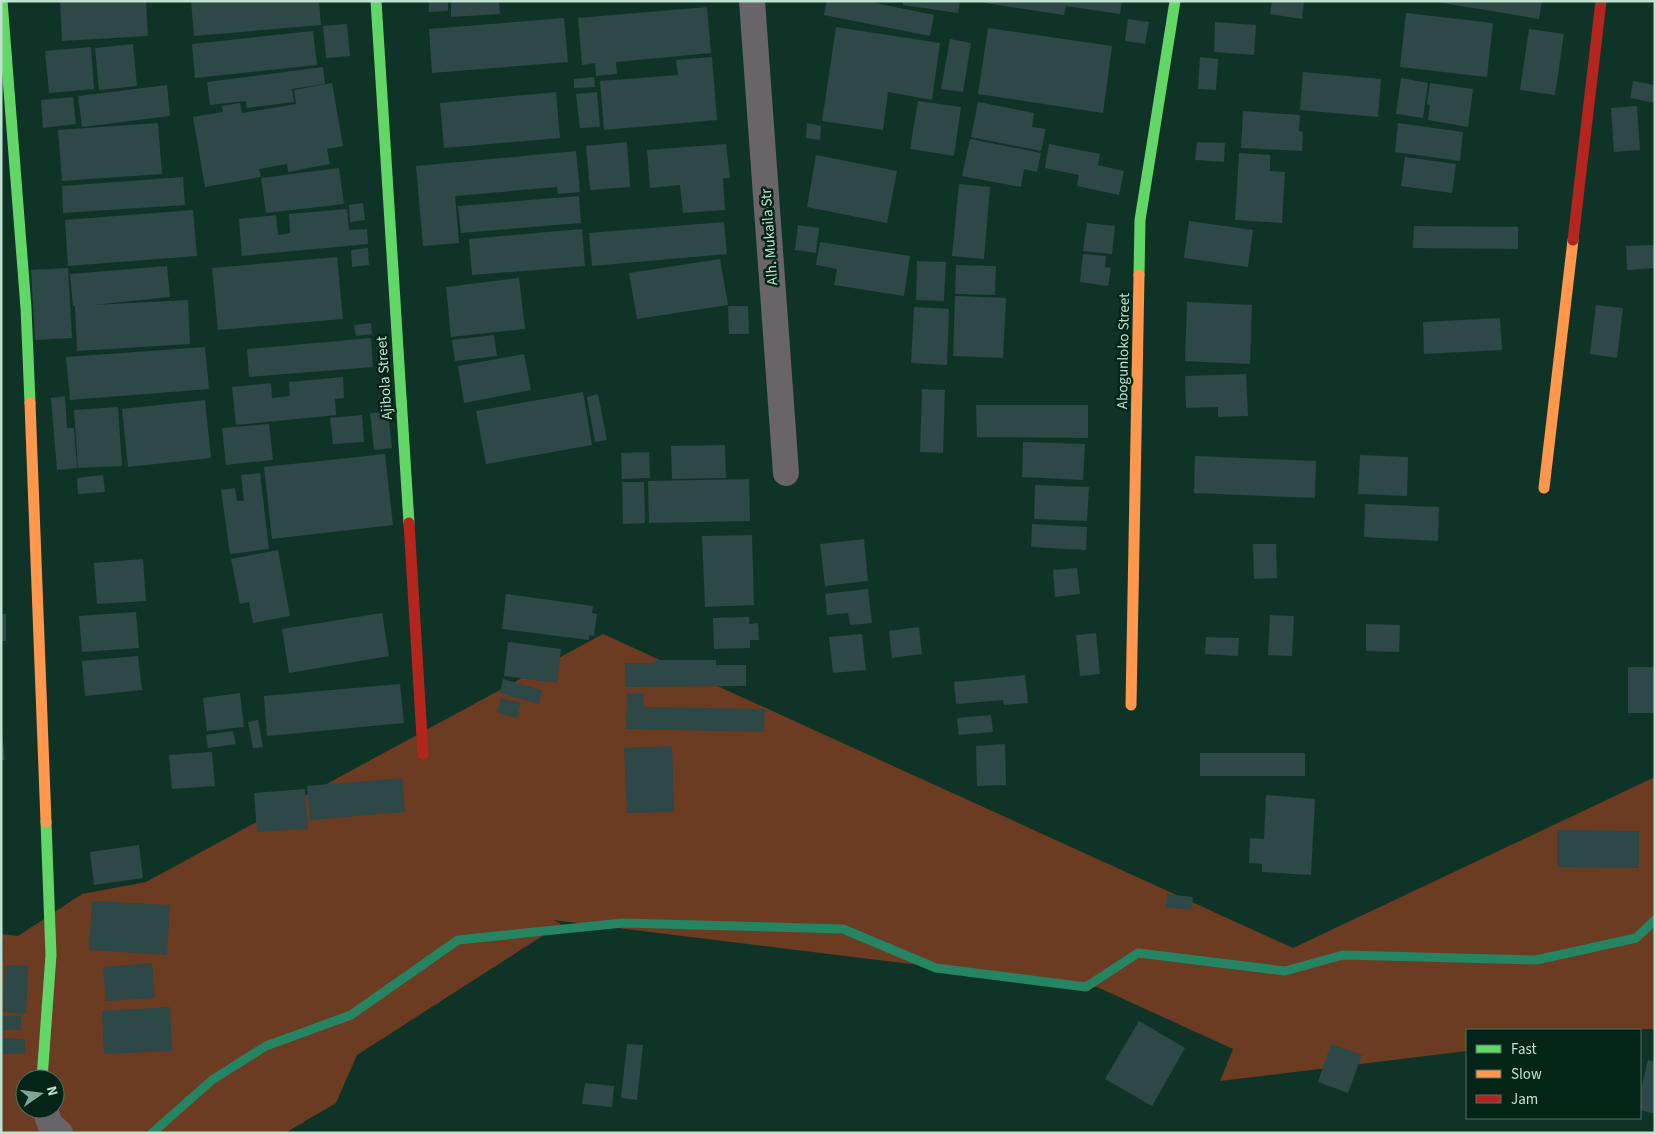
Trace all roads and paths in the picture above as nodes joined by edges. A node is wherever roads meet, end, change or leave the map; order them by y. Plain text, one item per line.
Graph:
1 (2, 1) edge
2 (376, 1) edge
3 (752, 1) edge
4 (1175, 1) edge
5 (1601, 1) edge
6 (786, 473) dead end
7 (1544, 488) dead end
8 (1131, 705) dead end
9 (423, 754) dead end
10 (43, 1069) edge
11 (48, 1119) edge
12 (60, 1133) edge

1 - 10 street
2 - 9 street, Ajibola Street
3 - 6 street, Alh. Mukaila Str
4 - 8 street, Abogunloko Street
5 - 7 street
11 - 12 street

